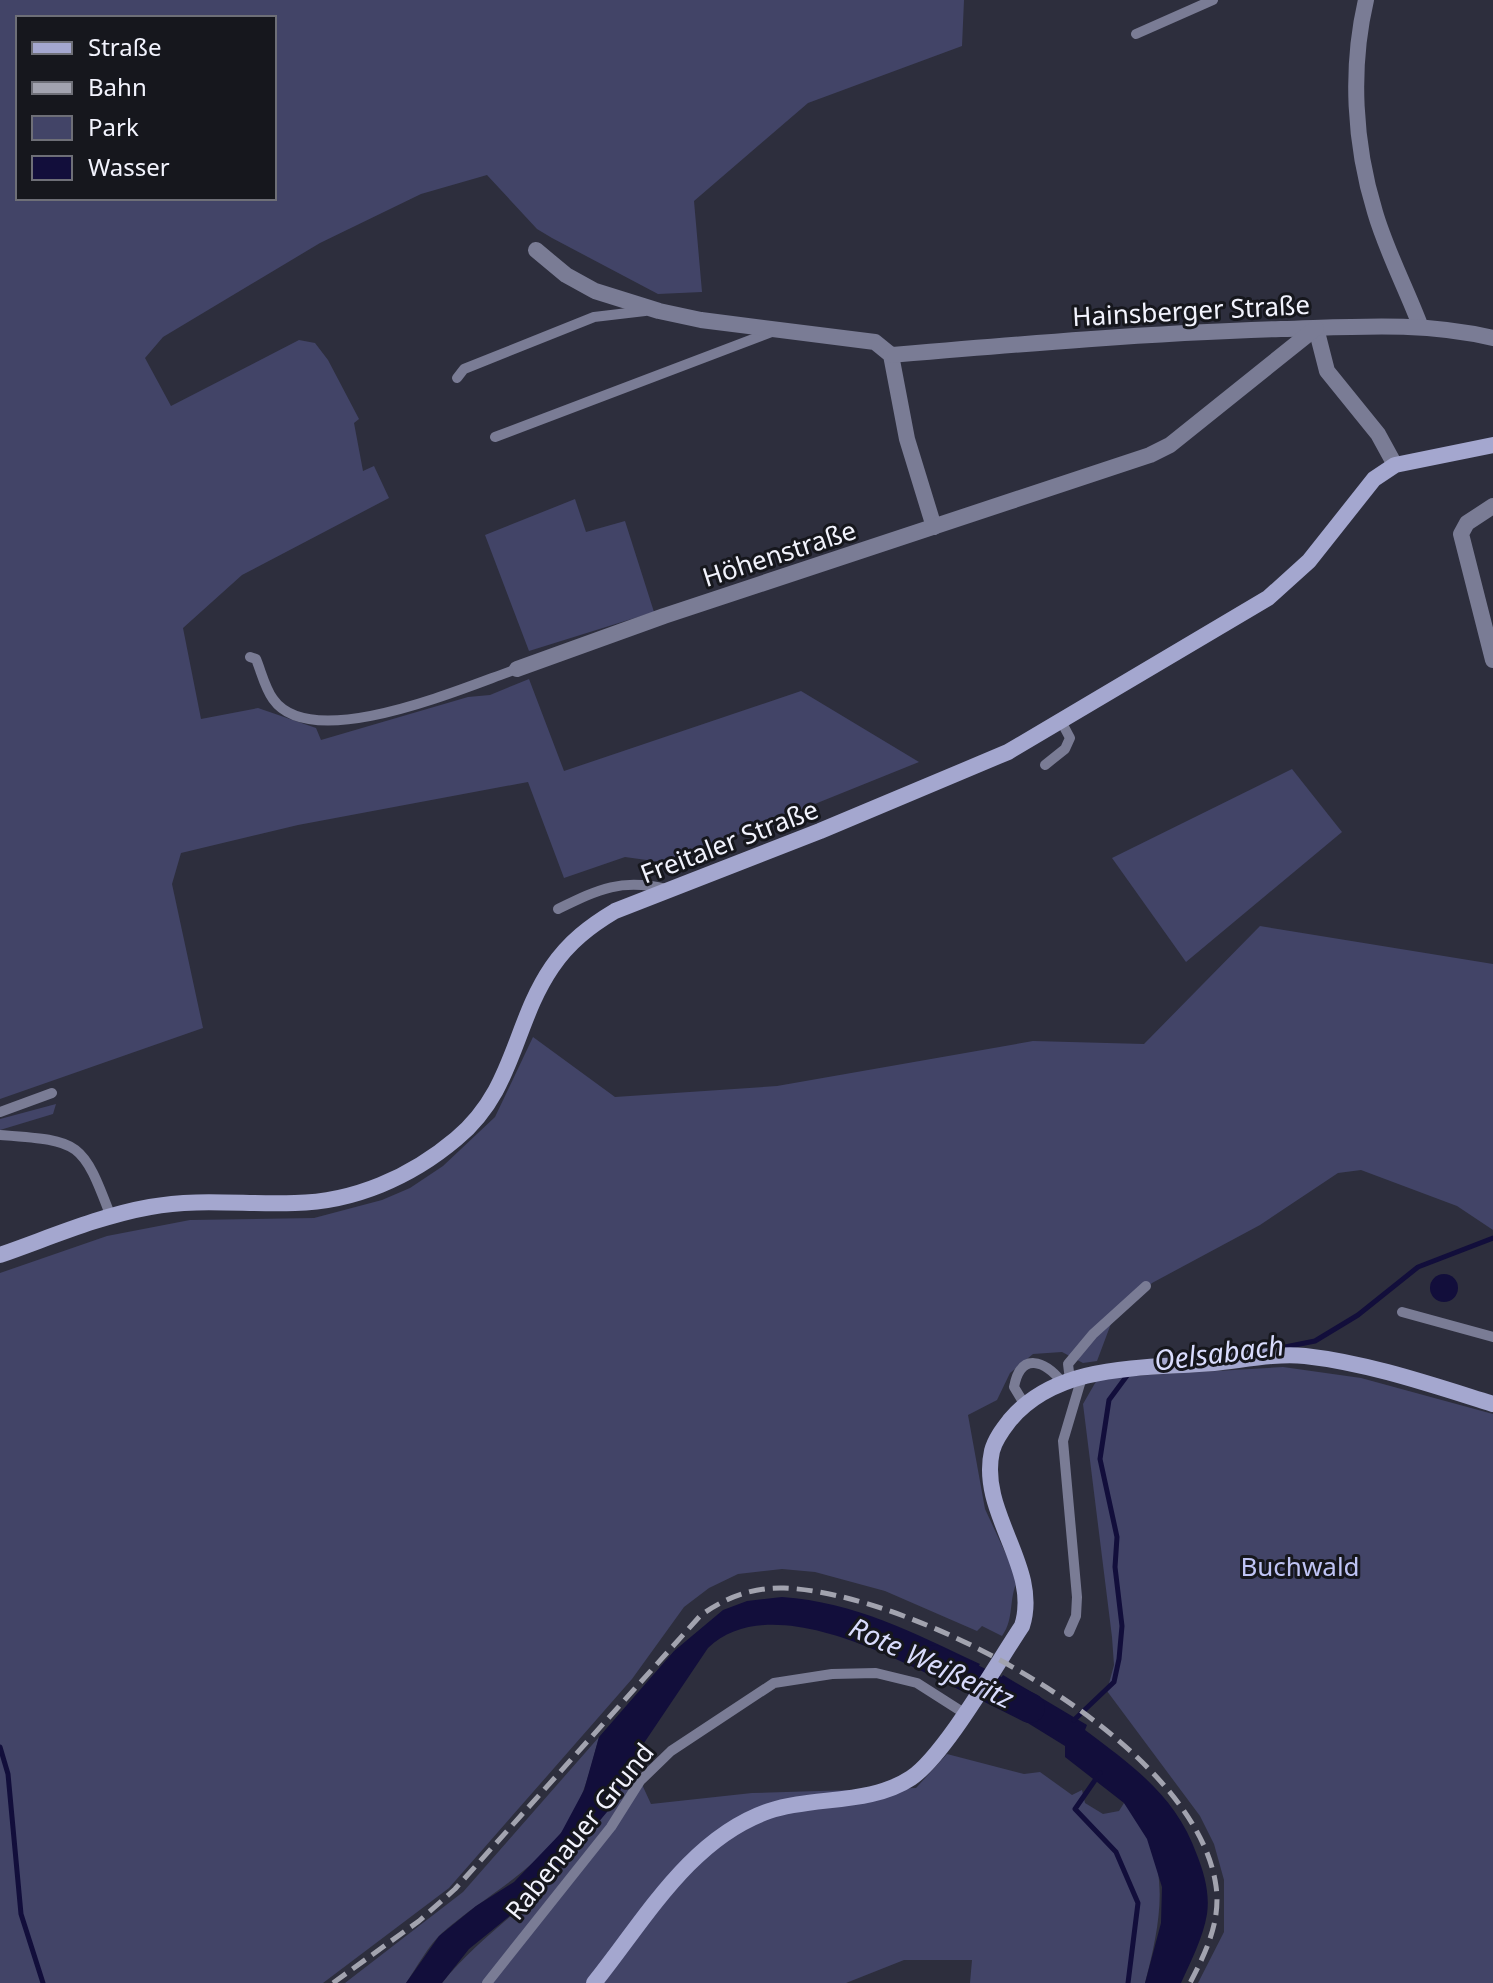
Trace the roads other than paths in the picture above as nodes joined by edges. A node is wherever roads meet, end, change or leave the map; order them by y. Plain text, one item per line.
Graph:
1 (1213, 0) edge
2 (1366, 0) edge
3 (1136, 34) dead end
4 (536, 250) dead end
5 (665, 312) junction
6 (1420, 325) junction
7 (780, 328) junction
8 (1316, 328) junction
9 (1493, 338) edge
10 (891, 355) junction
11 (457, 378) dead end
12 (495, 437) dead end
13 (1493, 445) edge
14 (1395, 465) junction
15 (1493, 506) edge
16 (934, 527) junction
17 (250, 657) dead end
18 (1493, 660) edge
19 (517, 669) joint
20 (1062, 723) junction
21 (1045, 765) dead end
22 (669, 890) junction
23 (558, 909) dead end
24 (52, 1093) dead end
25 (0, 1112) edge
26 (0, 1135) edge
27 (111, 1217) junction
28 (0, 1255) edge
29 (1146, 1286) dead end
30 (1402, 1312) dead end
31 (1493, 1337) edge
32 (1071, 1380) junction
33 (1493, 1404) edge
34 (1025, 1405) junction
35 (1069, 1632) dead end
36 (964, 1713) junction
37 (487, 1983) edge
38 (594, 1983) edge

1 - 3 lane
2 - 6 street
4 - 5 street, Hainsberger Straße
5 - 7 street, Hainsberger Straße
5 - 11 lane
6 - 8 street, Hainsberger Straße
6 - 9 street, Hainsberger Straße
7 - 10 street, Hainsberger Straße
7 - 12 lane
8 - 10 street, Hainsberger Straße
8 - 14 street
8 - 16 street, Höhenstraße
10 - 16 street
13 - 14 main road, Freitaler Straße
14 - 20 main road, Freitaler Straße
15 - 18 street
16 - 19 street, Höhenstraße
17 - 19 lane, Höhenstraße
20 - 21 lane
20 - 22 main road, Freitaler Straße
22 - 23 lane
22 - 27 main road, Freitaler Straße
24 - 25 lane
26 - 27 lane
27 - 28 main road, Freitaler Straße
29 - 32 lane
30 - 31 lane
32 - 33 main road
32 - 34 main road
32 - 34 lane
32 - 35 lane
34 - 36 main road
36 - 37 lane, Rabenauer Grund
36 - 38 main road

